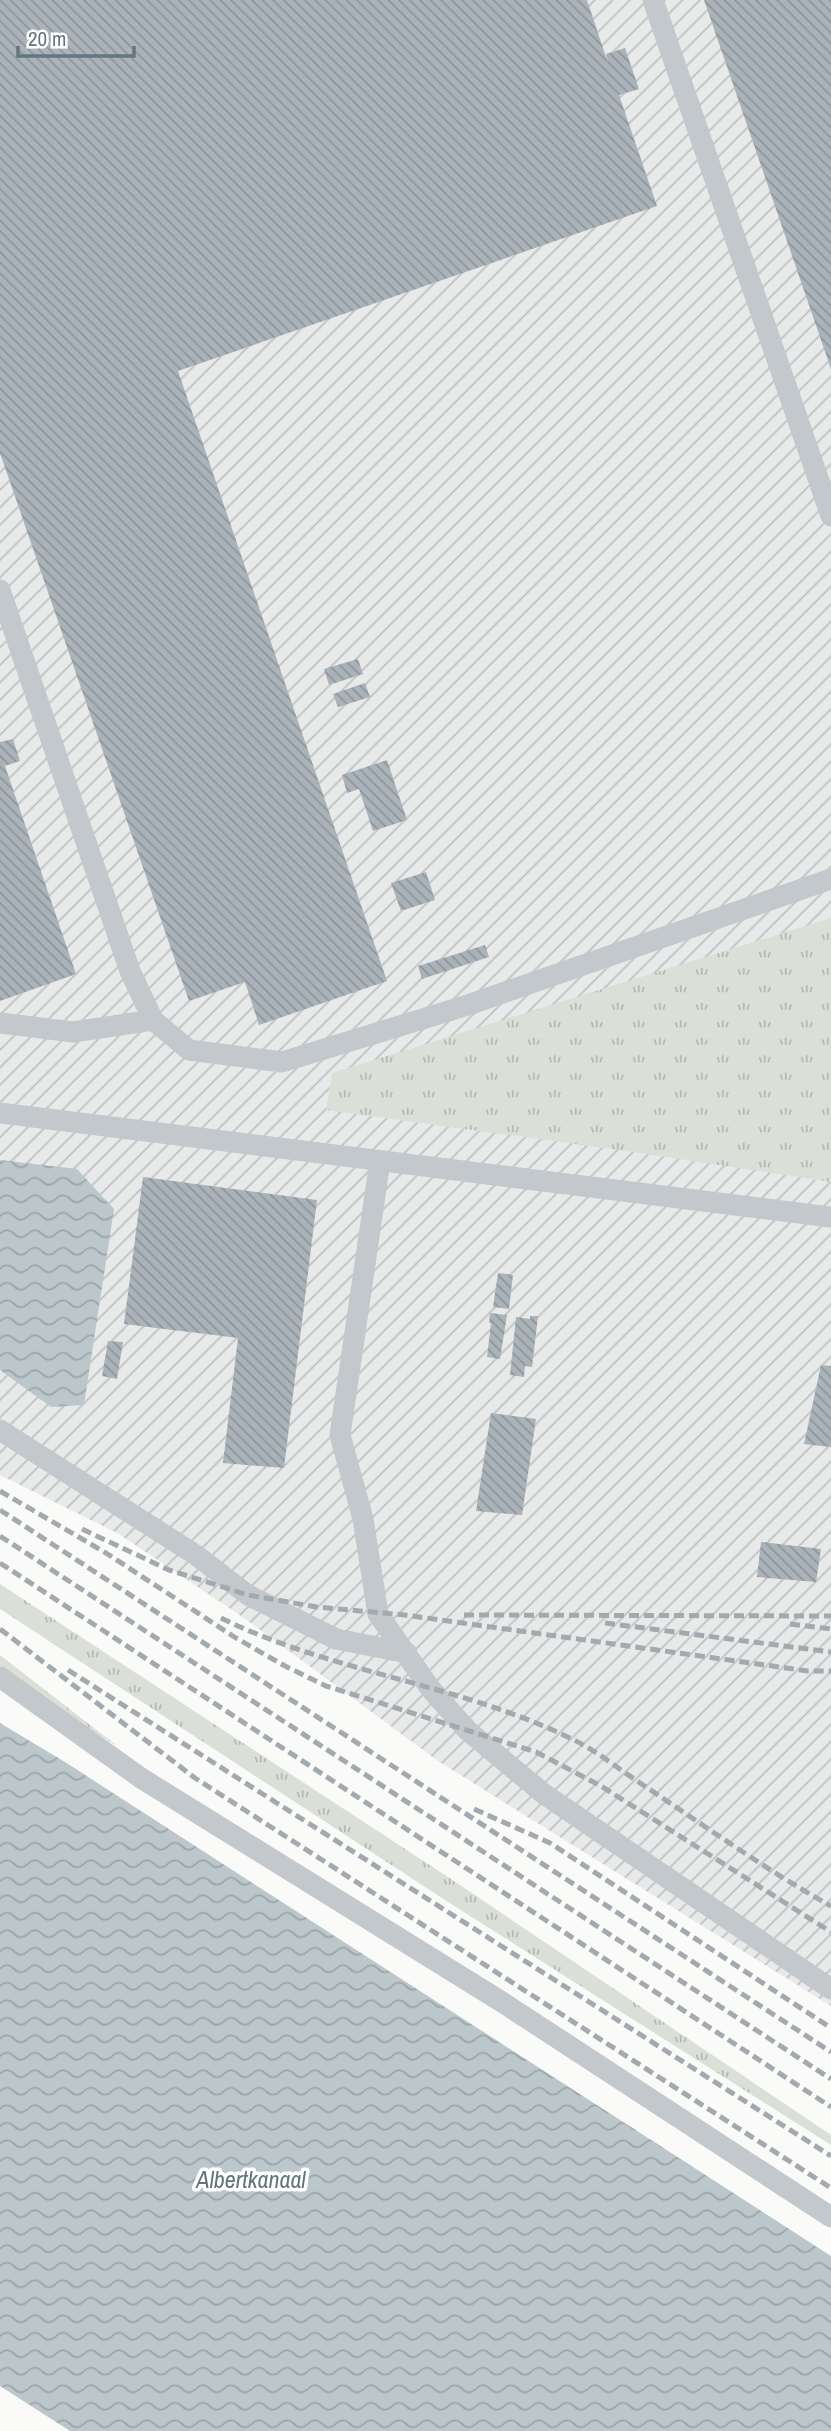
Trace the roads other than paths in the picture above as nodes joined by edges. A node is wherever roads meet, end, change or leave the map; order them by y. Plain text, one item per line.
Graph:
1 (653, 0) edge
2 (831, 516) edge
3 (0, 590) edge
4 (831, 879) edge
5 (153, 1020) junction
6 (0, 1023) edge
7 (0, 1113) edge
8 (380, 1161) junction
9 (831, 1217) edge
10 (0, 1430) edge
11 (407, 1653) junction
12 (0, 1677) edge
13 (831, 1989) edge
14 (831, 2217) edge

1 - 2 lane
3 - 5 lane
4 - 5 lane
5 - 6 lane
7 - 8 lane
8 - 9 lane
8 - 11 lane
10 - 11 lane
11 - 13 lane
12 - 14 lane

